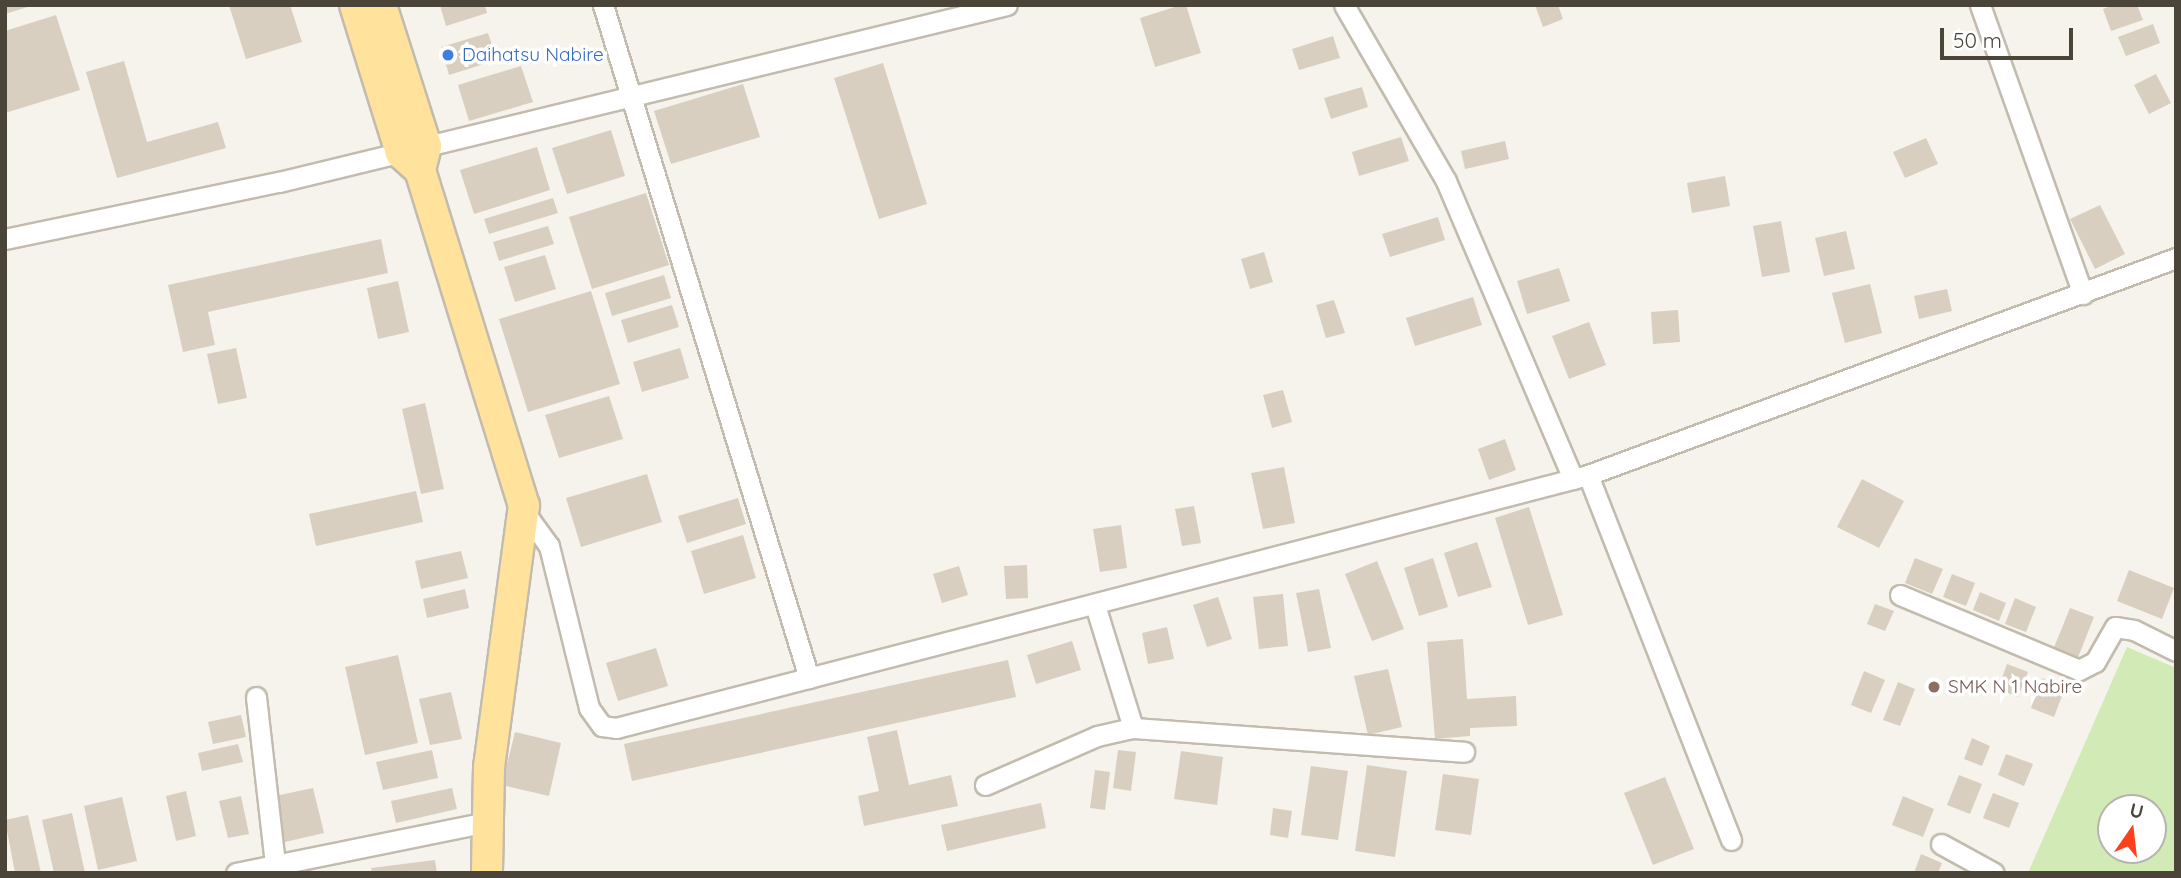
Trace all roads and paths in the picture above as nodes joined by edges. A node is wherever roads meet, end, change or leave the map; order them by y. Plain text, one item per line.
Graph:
1 (355, 5) edge
2 (381, 5) edge
3 (603, 5) edge
4 (1007, 5) edge
5 (1344, 5) edge
6 (1980, 5) edge
7 (628, 95) junction
8 (416, 156) junction
9 (5, 239) edge
10 (2176, 258) edge
11 (2083, 294) junction
12 (1580, 477) junction
13 (525, 513) junction
14 (1900, 595) dead end
15 (1096, 605) junction
16 (2176, 651) edge
17 (809, 678) junction
18 (256, 697) dead end
19 (1133, 728) junction
20 (1464, 752) dead end
21 (985, 785) dead end
22 (487, 822) junction
23 (1731, 840) dead end
24 (1941, 844) dead end
25 (275, 863) junction
26 (236, 873) edge
27 (487, 873) edge
28 (1994, 873) edge

1 - 8 main road
2 - 8 main road
3 - 7 street
4 - 7 street
5 - 12 street
6 - 11 street
7 - 8 street
7 - 17 street
8 - 9 street
8 - 13 main road
10 - 11 street
11 - 12 street
12 - 15 street
12 - 23 street
13 - 17 street
13 - 22 main road
14 - 16 street
15 - 17 street
15 - 19 street
18 - 25 street
19 - 20 street
19 - 21 street
22 - 25 street
22 - 27 main road
24 - 28 street
25 - 26 street

